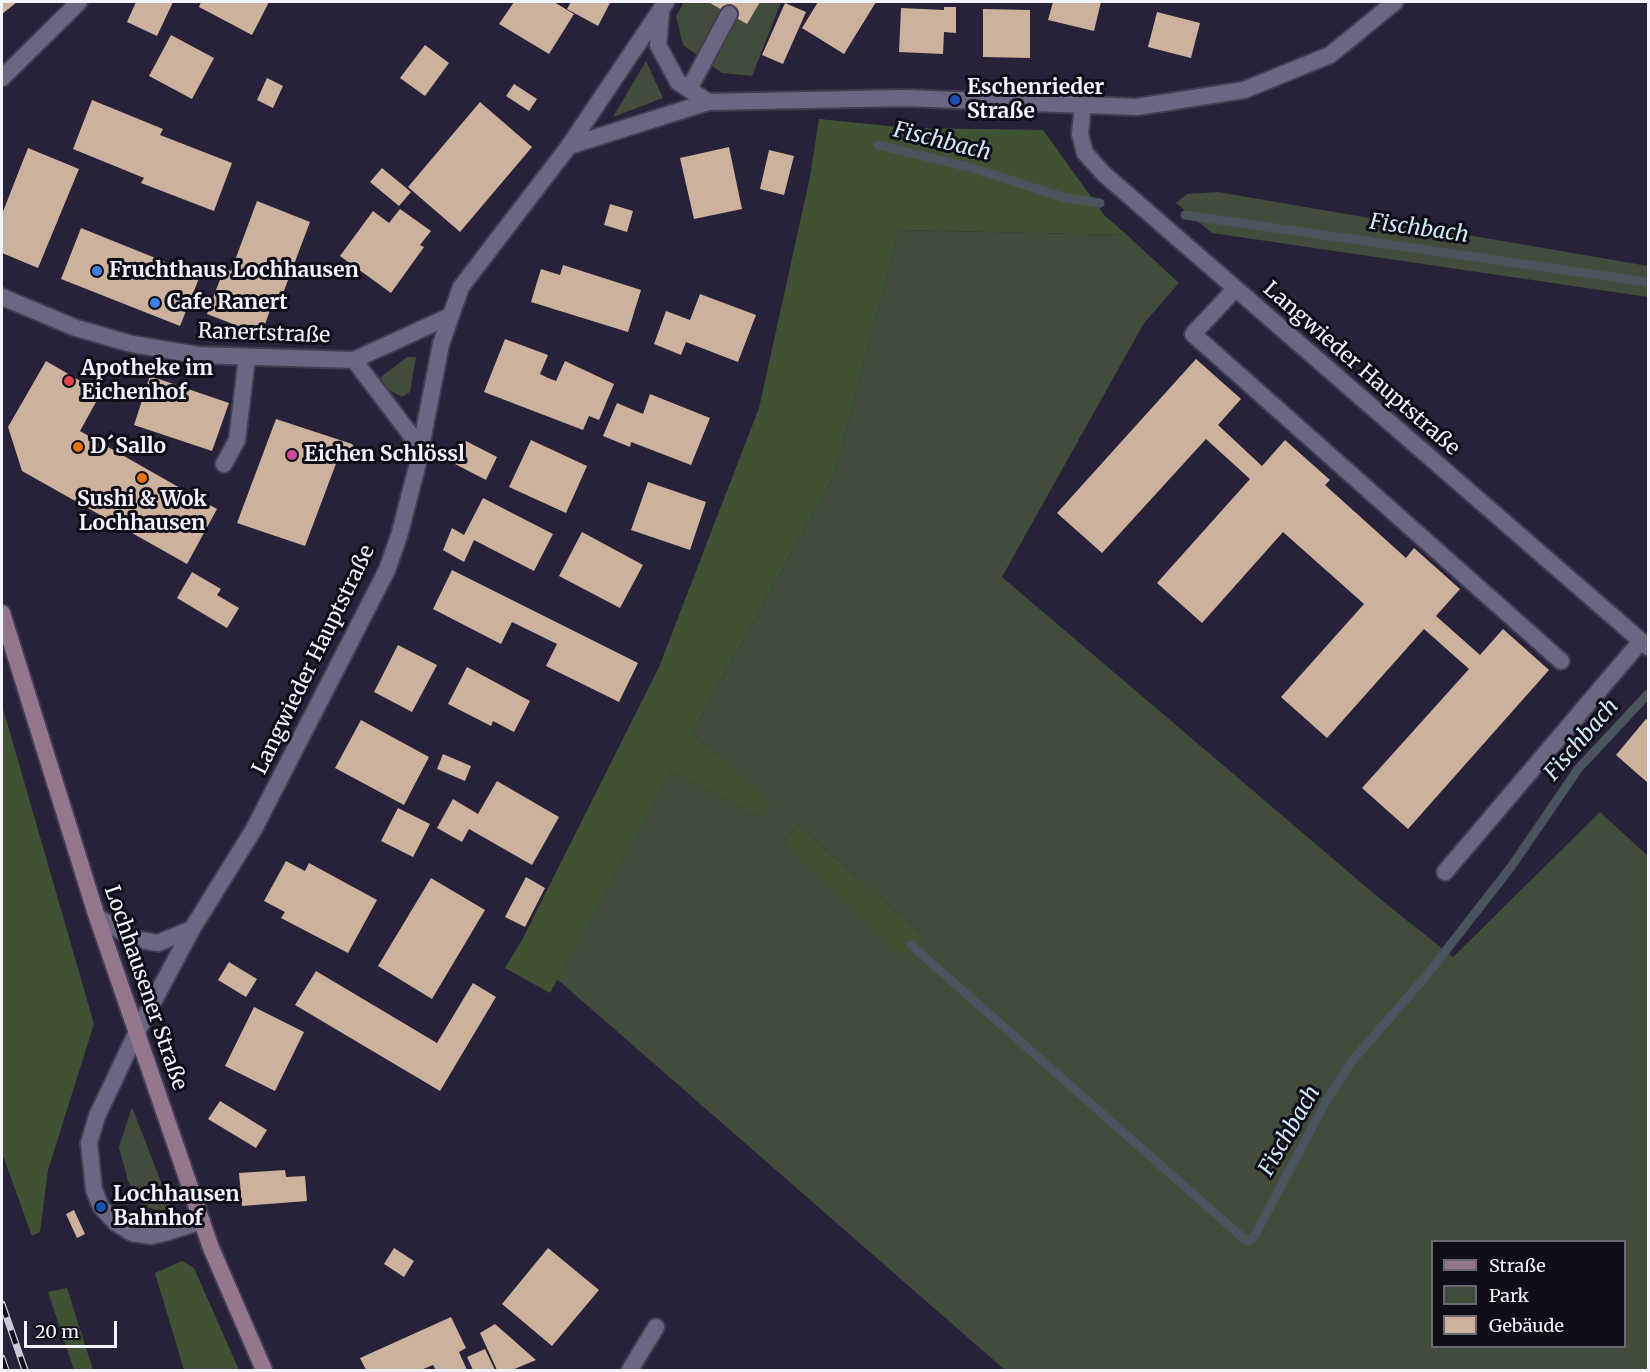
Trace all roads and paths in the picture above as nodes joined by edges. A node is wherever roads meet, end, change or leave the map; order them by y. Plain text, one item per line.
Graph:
1 (79, 2) edge
2 (1395, 2) edge
3 (664, 5) edge
4 (729, 14) dead end
5 (2, 78) edge
6 (689, 89) junction
7 (708, 102) junction
8 (1083, 105) junction
9 (570, 146) junction
10 (1234, 289) junction
11 (2, 297) edge
12 (450, 316) junction
13 (247, 357) junction
14 (354, 360) junction
15 (420, 447) junction
16 (224, 464) dead end
17 (2, 613) edge
18 (1645, 644) edge
19 (1561, 661) dead end
20 (1445, 872) dead end
21 (97, 918) junction
22 (192, 929) junction
23 (137, 1032) junction
24 (202, 1221) junction
25 (656, 1327) dead end
26 (264, 1371) edge
27 (630, 1371) edge

1 - 5 street
2 - 8 street
3 - 6 street, Langwieder Hauptstraße
3 - 9 street, Langwieder Hauptstraße
4 - 6 street
6 - 7 street, Langwieder Hauptstraße
7 - 8 street
7 - 9 street
8 - 10 street, Langwieder Hauptstraße
9 - 12 street, Langwieder Hauptstraße
10 - 18 street, Langwieder Hauptstraße
10 - 19 street
11 - 13 street, Ranertstraße
12 - 14 street, Ranertstraße
12 - 15 street, Langwieder Hauptstraße
13 - 14 street, Ranertstraße
13 - 16 street
14 - 15 street, Ranertstraße
15 - 22 street, Langwieder Hauptstraße
17 - 21 main road, Lochhausener Straße
18 - 20 street
21 - 22 street
21 - 23 main road, Lochhausener Straße
22 - 23 street, Langwieder Hauptstraße
23 - 24 main road, Lochhausener Straße
23 - 24 street, Langwieder Hauptstraße
24 - 26 main road, Lochhausener Straße
25 - 27 street

